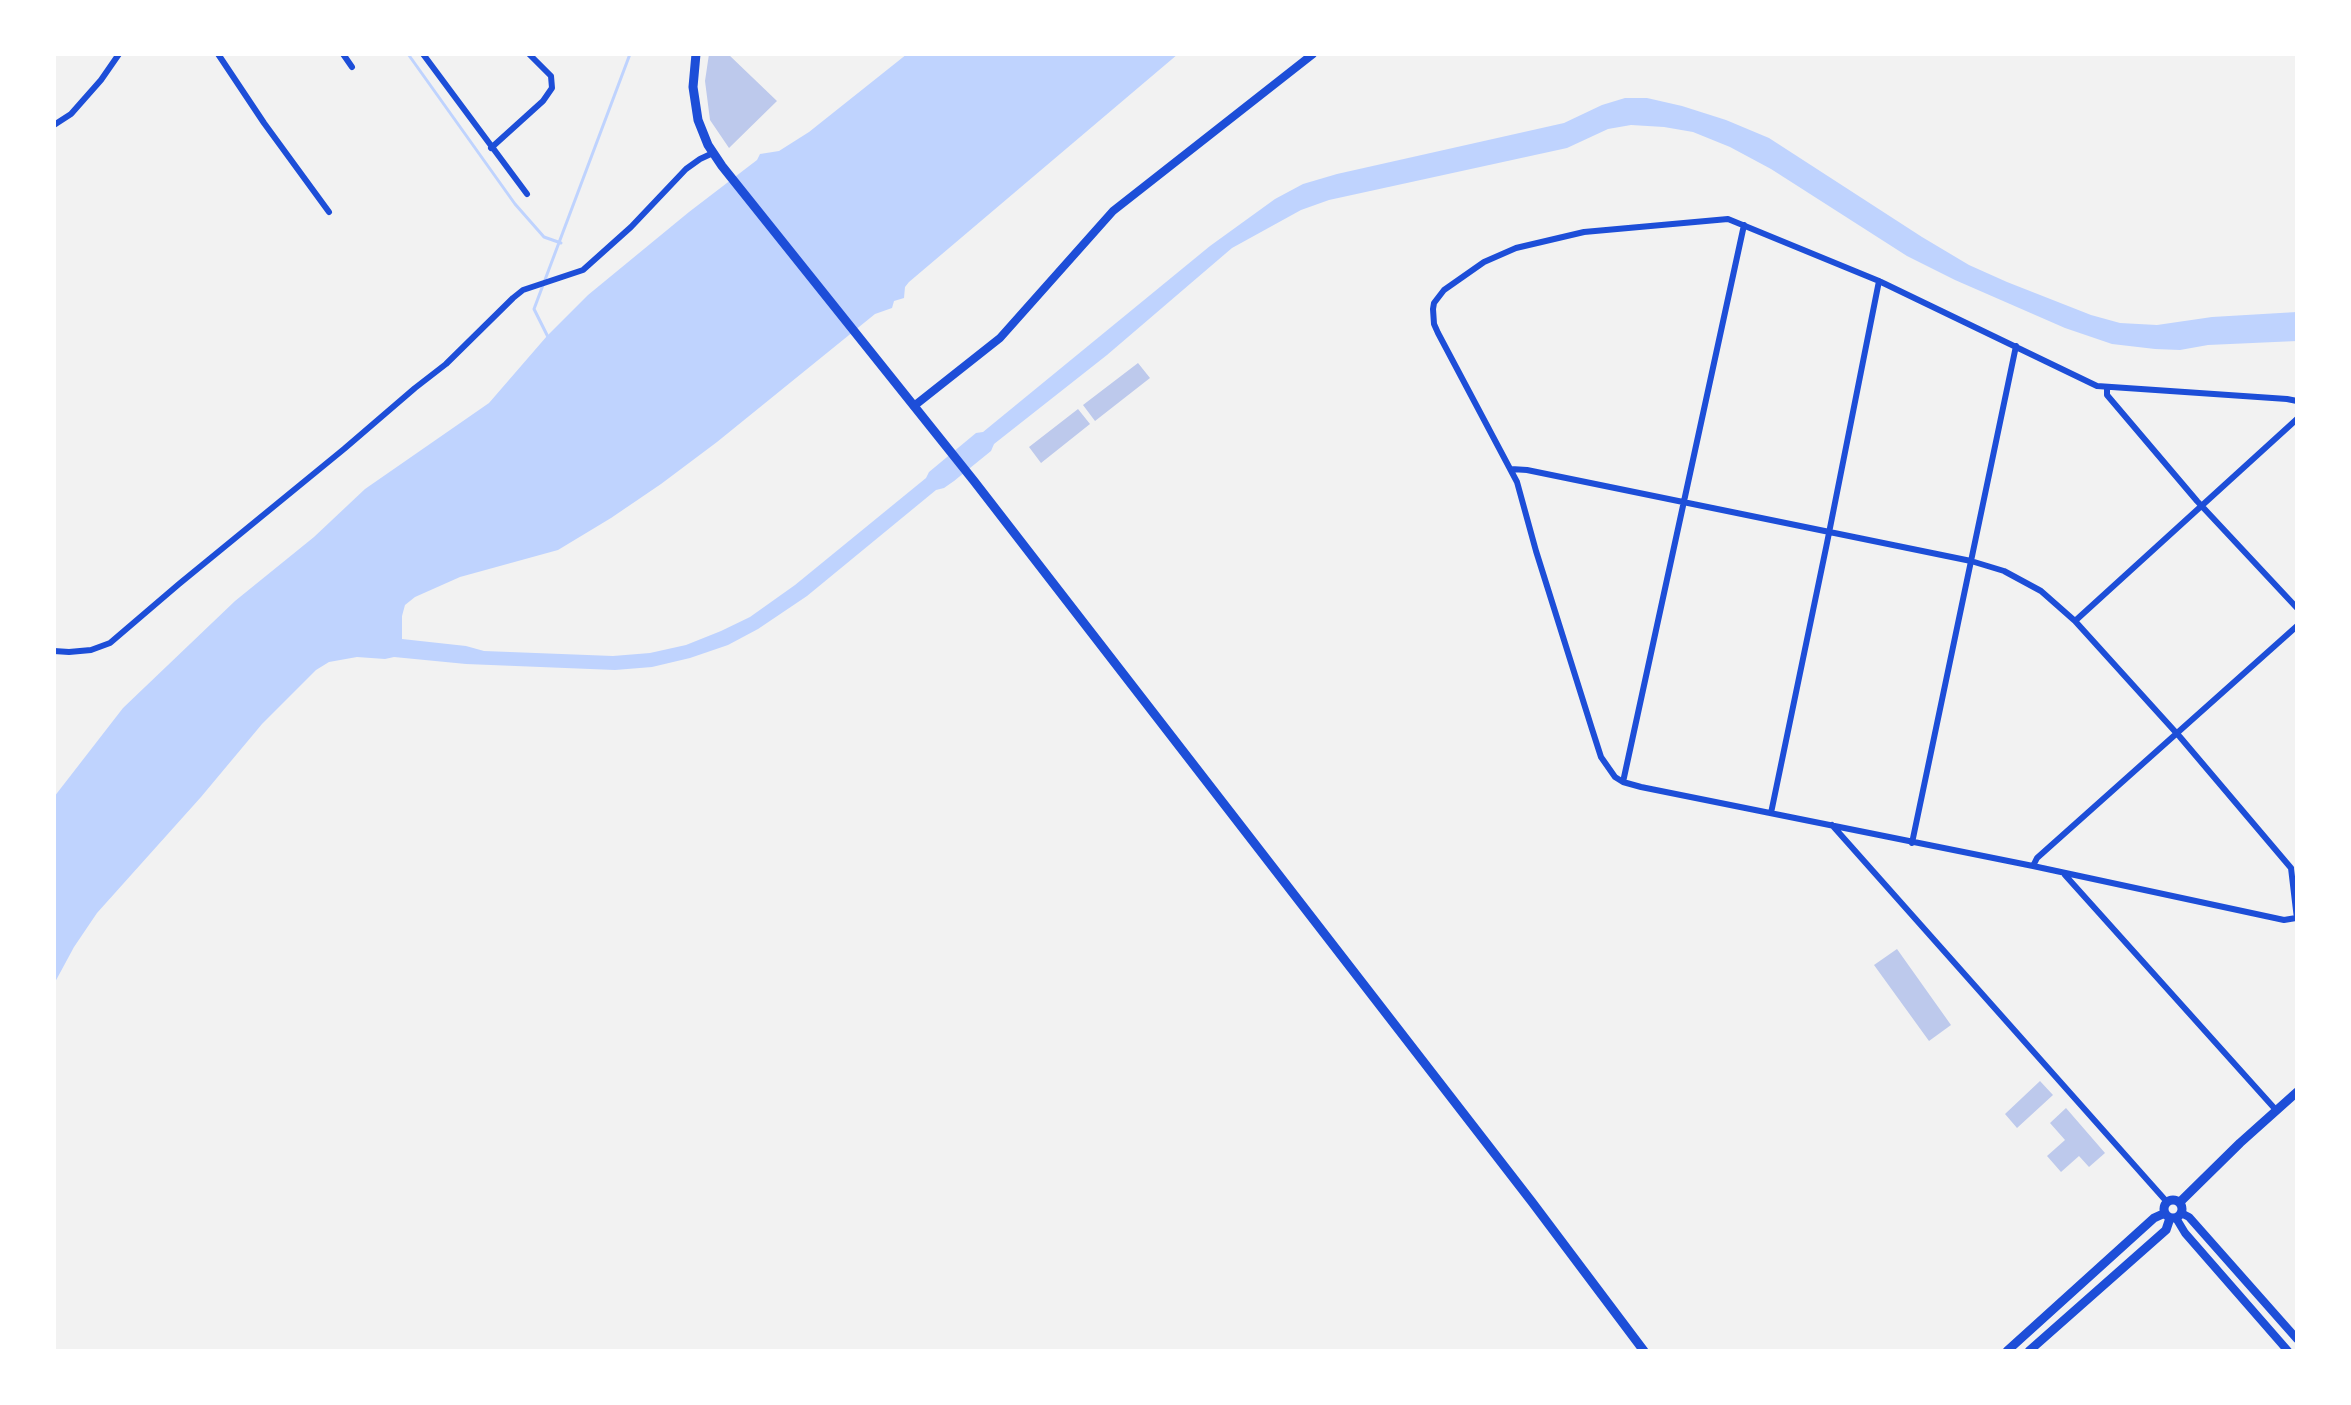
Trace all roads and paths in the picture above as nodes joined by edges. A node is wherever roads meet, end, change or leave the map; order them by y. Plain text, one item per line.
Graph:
1 (119, 54) edge
2 (218, 54) edge
3 (343, 54) edge
4 (423, 54) edge
5 (529, 54) edge
6 (696, 54) edge
7 (1313, 54) edge
8 (352, 67) dead end
9 (54, 125) edge
10 (491, 148) junction
11 (713, 153) junction
12 (527, 194) dead end
13 (329, 212) dead end
14 (1744, 225) junction
15 (1879, 281) junction
16 (2016, 346) junction
17 (2107, 388) junction
18 (2297, 401) edge
19 (914, 406) junction
20 (2297, 419) edge
21 (1511, 469) junction
22 (1685, 502) junction
23 (2202, 506) junction
24 (1829, 532) junction
25 (1971, 561) junction
26 (2297, 608) edge
27 (2075, 621) junction
28 (2297, 626) edge
29 (54, 651) edge
30 (2178, 734) junction
31 (1623, 782) junction
32 (1771, 813) junction
33 (1832, 825) junction
34 (1912, 843) junction
35 (2033, 866) junction
36 (2294, 868) edge
37 (2064, 873) junction
38 (2297, 918) edge
39 (2297, 1092) edge
40 (2276, 1110) junction
41 (2167, 1202) joint
42 (2174, 1213) junction
43 (2262, 1299) junction
44 (2251, 1309) junction
45 (2297, 1339) edge
46 (1644, 1351) edge
47 (2007, 1351) edge
48 (2029, 1351) edge
49 (2288, 1351) edge

1 - 9 street
2 - 13 street
3 - 8 street
4 - 10 street
5 - 10 street
6 - 11 main road
7 - 19 street
10 - 12 street
11 - 19 main road
11 - 29 street
14 - 15 street
14 - 21 street
14 - 22 street
15 - 16 street
15 - 24 street
16 - 17 street
16 - 25 street
17 - 18 street
17 - 23 street
19 - 46 main road
20 - 23 street
21 - 22 street
21 - 31 street
22 - 24 street
22 - 31 street
23 - 26 street
23 - 27 street
24 - 25 street
24 - 32 street
25 - 27 street
25 - 34 street
27 - 30 street
28 - 30 street
30 - 35 street
30 - 36 street
31 - 32 street
32 - 33 street
33 - 34 street
33 - 41 street
34 - 35 street
35 - 37 street
36 - 38 street
37 - 38 street
37 - 40 street
39 - 40 main road
40 - 42 main road
41 - 42 main road
42 - 43 street
42 - 44 street
42 - 47 main road
42 - 48 main road
43 - 44 street
43 - 45 street
44 - 49 street

